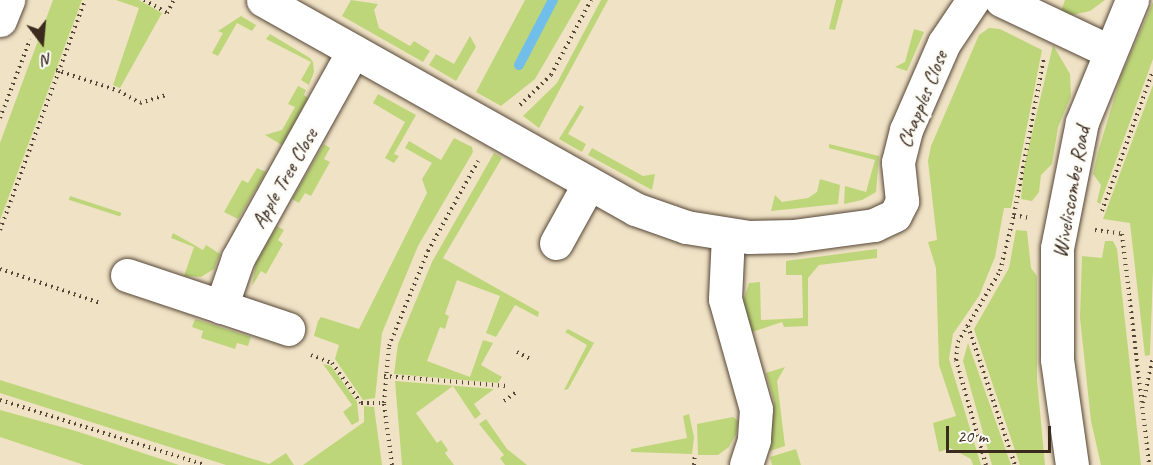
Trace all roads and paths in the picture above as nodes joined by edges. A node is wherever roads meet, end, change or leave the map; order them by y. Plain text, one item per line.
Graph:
1 (8, 0) edge
2 (85, 0) edge
3 (144, 0) edge
4 (174, 0) edge
5 (263, 0) edge
6 (591, 0) edge
7 (974, 0) edge
8 (1001, 0) edge
9 (1132, 0) edge
10 (0, 20) edge
11 (31, 36) dead end
12 (353, 51) junction
13 (1109, 51) junction
14 (1045, 52) dead end
15 (56, 70) junction
16 (1153, 71) edge
17 (166, 96) dead end
18 (0, 118) edge
19 (503, 135) junction
20 (588, 185) junction
21 (1014, 215) dead end
22 (0, 230) edge
23 (1095, 230) dead end
24 (728, 235) junction
25 (556, 243) dead end
26 (0, 269) edge
27 (126, 275) dead end
28 (100, 303) dead end
29 (221, 307) junction
30 (968, 325) dead end
31 (285, 329) joint
32 (517, 352) dead end
33 (1153, 357) edge
34 (530, 359) dead end
35 (384, 376) junction
36 (508, 386) dead end
37 (518, 391) dead end
38 (0, 400) edge
39 (504, 402) dead end
40 (384, 403) junction
41 (1142, 407) dead end
42 (694, 454) dead end
43 (205, 465) edge
44 (392, 465) edge
45 (694, 465) edge
46 (746, 465) edge
47 (1015, 465) edge
48 (1072, 465) edge

1 - 10 street
2 - 15 path
3 - 4 path
5 - 12 street
6 - 19 path
7 - 24 street, Chapples Close
8 - 13 street
9 - 13 street, Wiveliscombe Road
11 - 18 path
12 - 19 street
12 - 29 street, Apple Tree Close
13 - 48 street, Wiveliscombe Road
14 - 21 path
15 - 17 path
15 - 22 path
16 - 23 path
19 - 20 street, Chapples Close
19 - 35 path
20 - 24 street, Chapples Close
20 - 25 street
24 - 46 street
26 - 28 path
27 - 29 street
29 - 31 street
30 - 47 path
31 - 40 path
32 - 34 path
33 - 41 path
35 - 36 path
35 - 40 path
37 - 39 path
38 - 43 path
40 - 44 path
42 - 45 path

